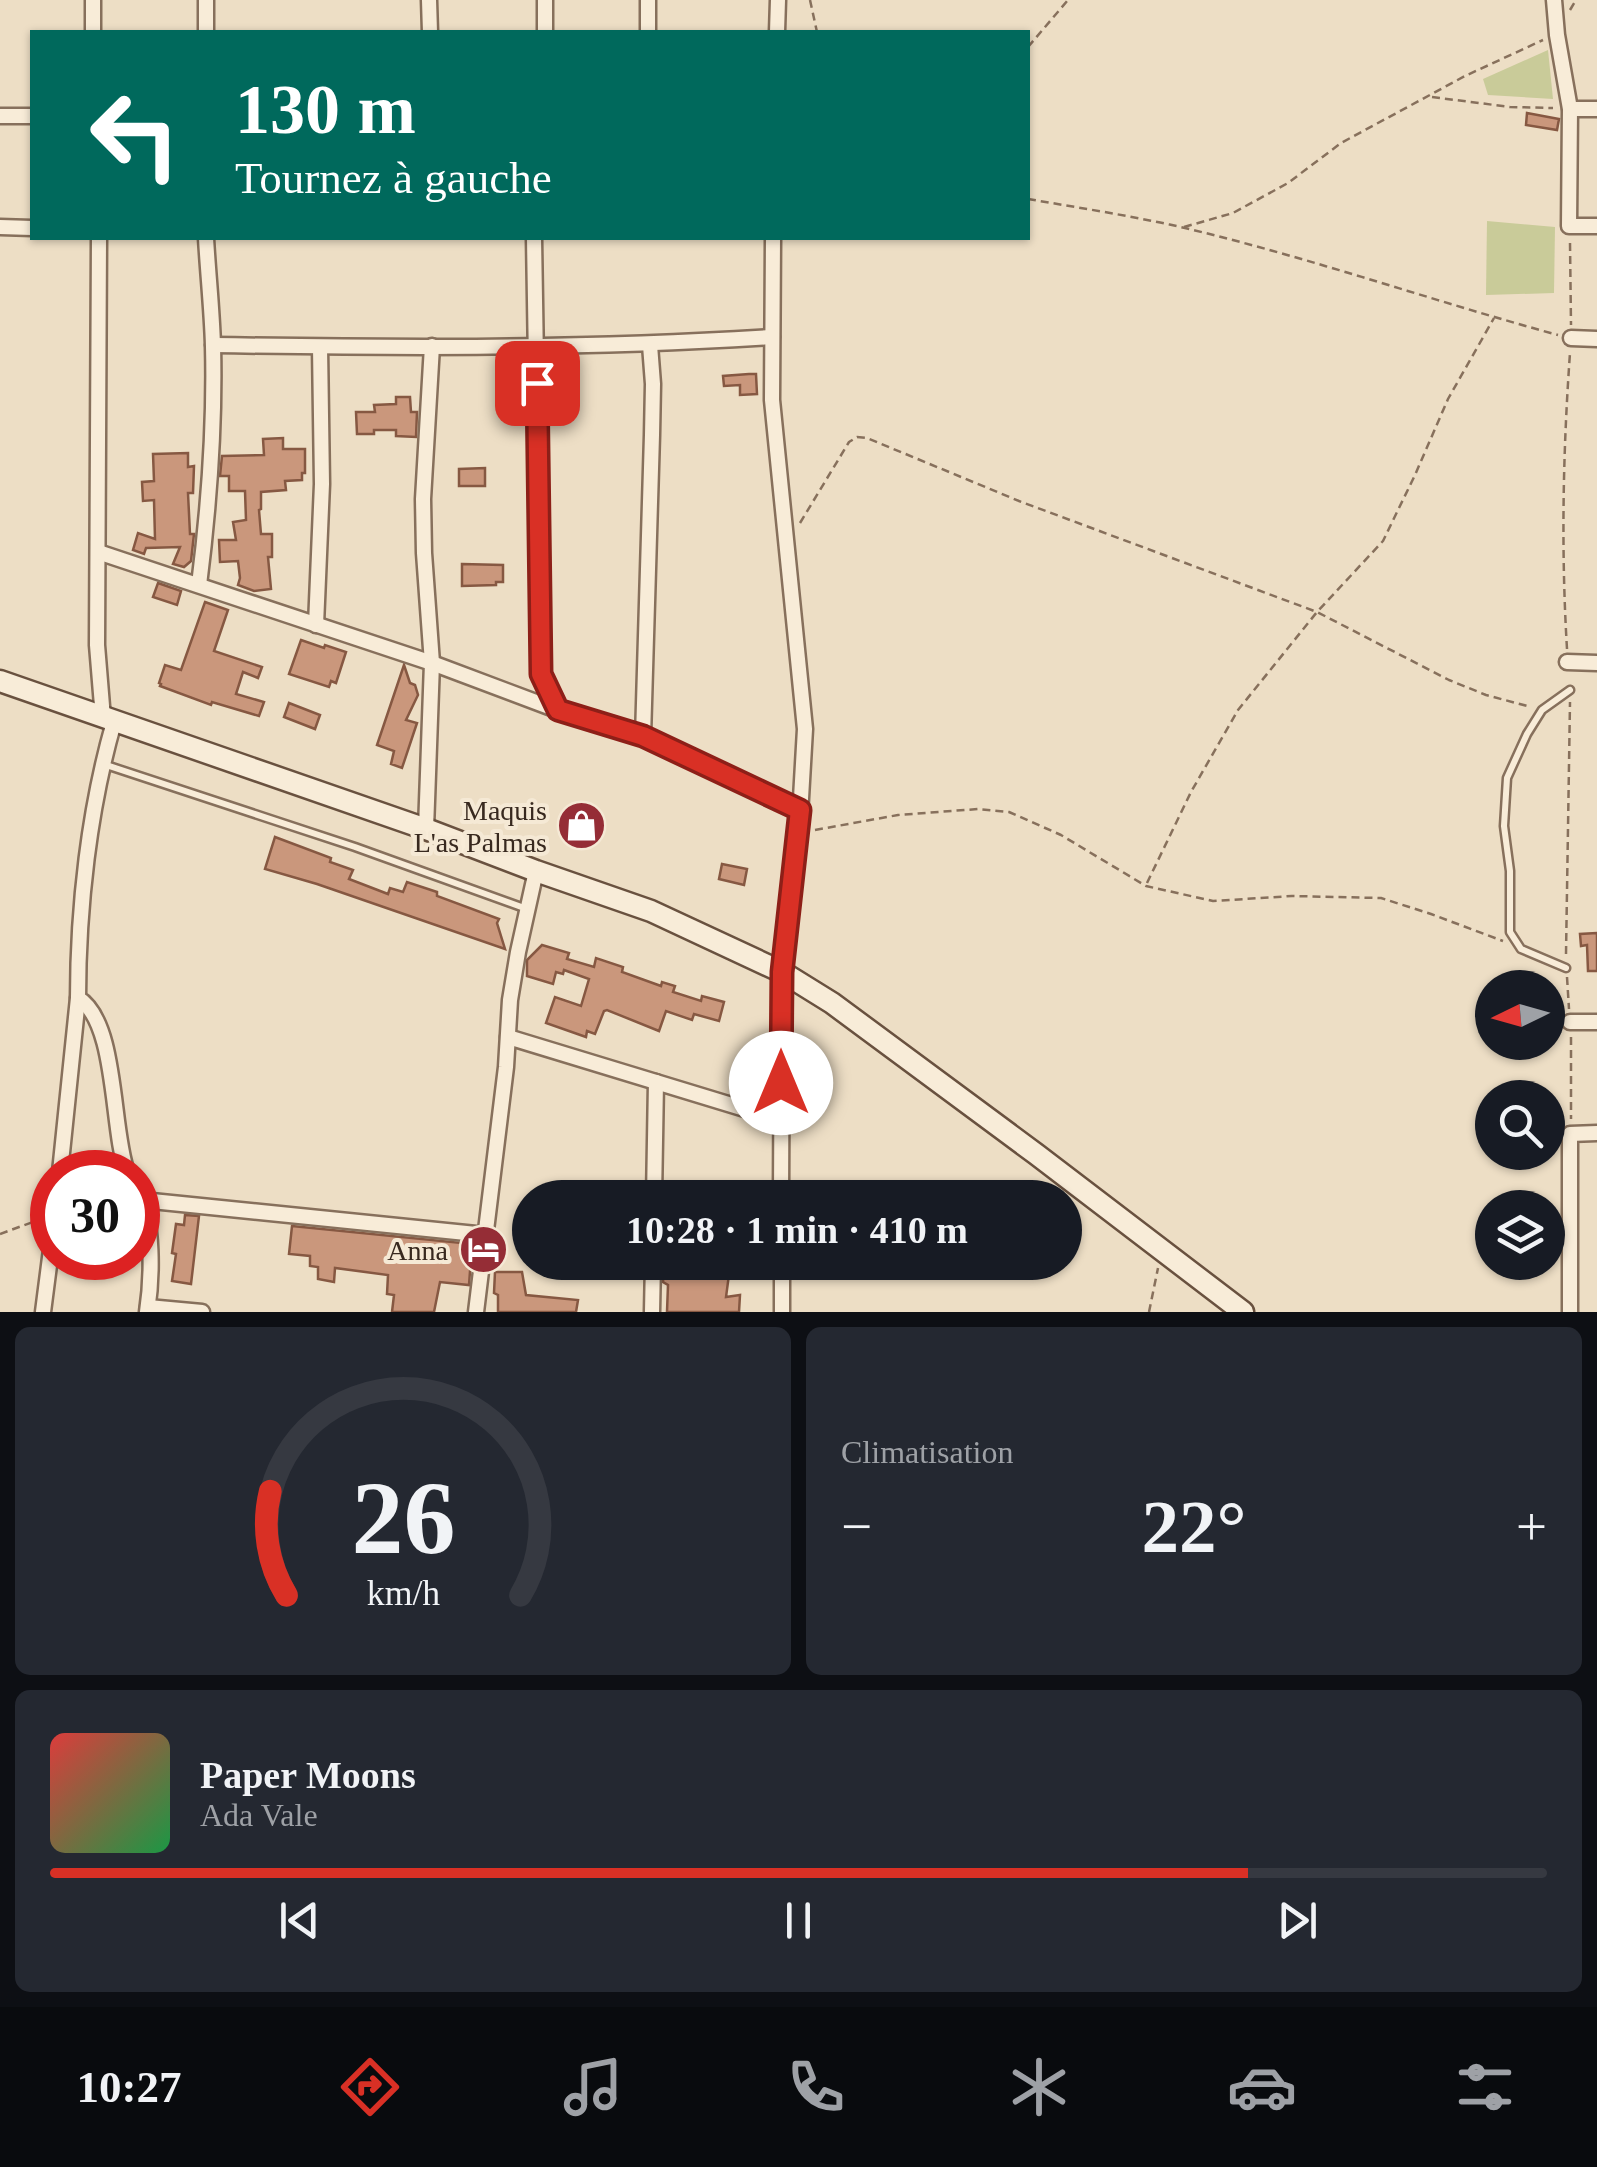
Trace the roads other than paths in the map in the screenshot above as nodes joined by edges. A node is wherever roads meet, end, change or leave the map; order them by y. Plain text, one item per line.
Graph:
1 (93, 0) edge
2 (206, 0) edge
3 (429, 0) edge
4 (544, 0) edge
5 (648, 0) edge
6 (778, 0) edge
7 (1554, 0) edge
8 (93, 30) edge
9 (206, 30) edge
10 (430, 30) edge
11 (545, 30) edge
12 (648, 30) edge
13 (777, 30) edge
14 (1570, 108) junction
15 (1597, 109) edge
16 (0, 116) edge
17 (30, 116) edge
18 (1597, 226) edge
19 (0, 227) edge
20 (30, 228) edge
21 (99, 240) edge
22 (206, 240) edge
23 (534, 240) edge
24 (773, 240) edge
25 (772, 337) junction
26 (1571, 338) road end
27 (1597, 339) edge
28 (213, 345) junction
29 (536, 345) junction
30 (650, 345) junction
31 (320, 346) junction
32 (432, 346) junction
33 (98, 552) junction
34 (198, 585) junction
35 (316, 625) junction
36 (1567, 662) dead end
37 (432, 663) junction
38 (1597, 663) edge
39 (541, 674) junction
40 (0, 682) edge
41 (1570, 690) dead end
42 (513, 694) junction
43 (558, 710) junction
44 (108, 720) junction
45 (643, 736) junction
46 (102, 764) junction
47 (800, 810) junction
48 (426, 829) junction
49 (536, 872) junction
50 (528, 909) junction
51 (1566, 968) dead end
52 (782, 972) junction
53 (78, 998) junction
54 (1570, 1022) dead end
55 (1597, 1022) edge
56 (508, 1036) junction
57 (656, 1082) junction
58 (781, 1120) junction
59 (1597, 1134) edge
60 (62, 1150) edge
61 (120, 1150) edge
62 (654, 1180) edge
63 (781, 1180) edge
64 (160, 1197) edge
65 (486, 1235) junction
66 (47, 1280) edge
67 (149, 1280) edge
68 (652, 1280) edge
69 (782, 1280) edge
70 (148, 1310) edge
71 (43, 1312) edge
72 (202, 1312) edge
73 (476, 1312) edge
74 (652, 1312) edge
75 (782, 1312) edge
76 (1243, 1312) edge
77 (1570, 1312) edge

1 - 8 street
2 - 9 street
3 - 10 street
4 - 11 street
5 - 12 street
6 - 13 street
7 - 14 street
14 - 15 street
14 - 18 street
16 - 17 street
19 - 20 street
21 - 33 street
22 - 28 street
23 - 29 street
24 - 25 street
25 - 30 street
25 - 47 street
26 - 27 street
28 - 31 street
28 - 34 street
29 - 30 street
29 - 32 street
29 - 39 street
30 - 45 street
31 - 32 street
31 - 35 street
32 - 37 street
33 - 34 street
33 - 44 street
34 - 35 street
35 - 37 street
36 - 38 street
37 - 42 street
37 - 48 street
39 - 42 street
39 - 43 street
40 - 44 street
41 - 51 lane
42 - 43 street
43 - 45 street
44 - 46 street
44 - 48 street
45 - 47 street
46 - 50 lane
46 - 53 street
47 - 52 street
48 - 49 street
49 - 50 street
49 - 52 street
50 - 56 street
52 - 58 street
52 - 76 street
53 - 60 street
53 - 61 street
54 - 55 street
56 - 57 street
56 - 65 street
57 - 58 street
57 - 62 street
58 - 63 street
59 - 77 street
64 - 65 street
65 - 73 street
66 - 71 street
67 - 70 street
68 - 74 street
69 - 75 street
70 - 72 street

